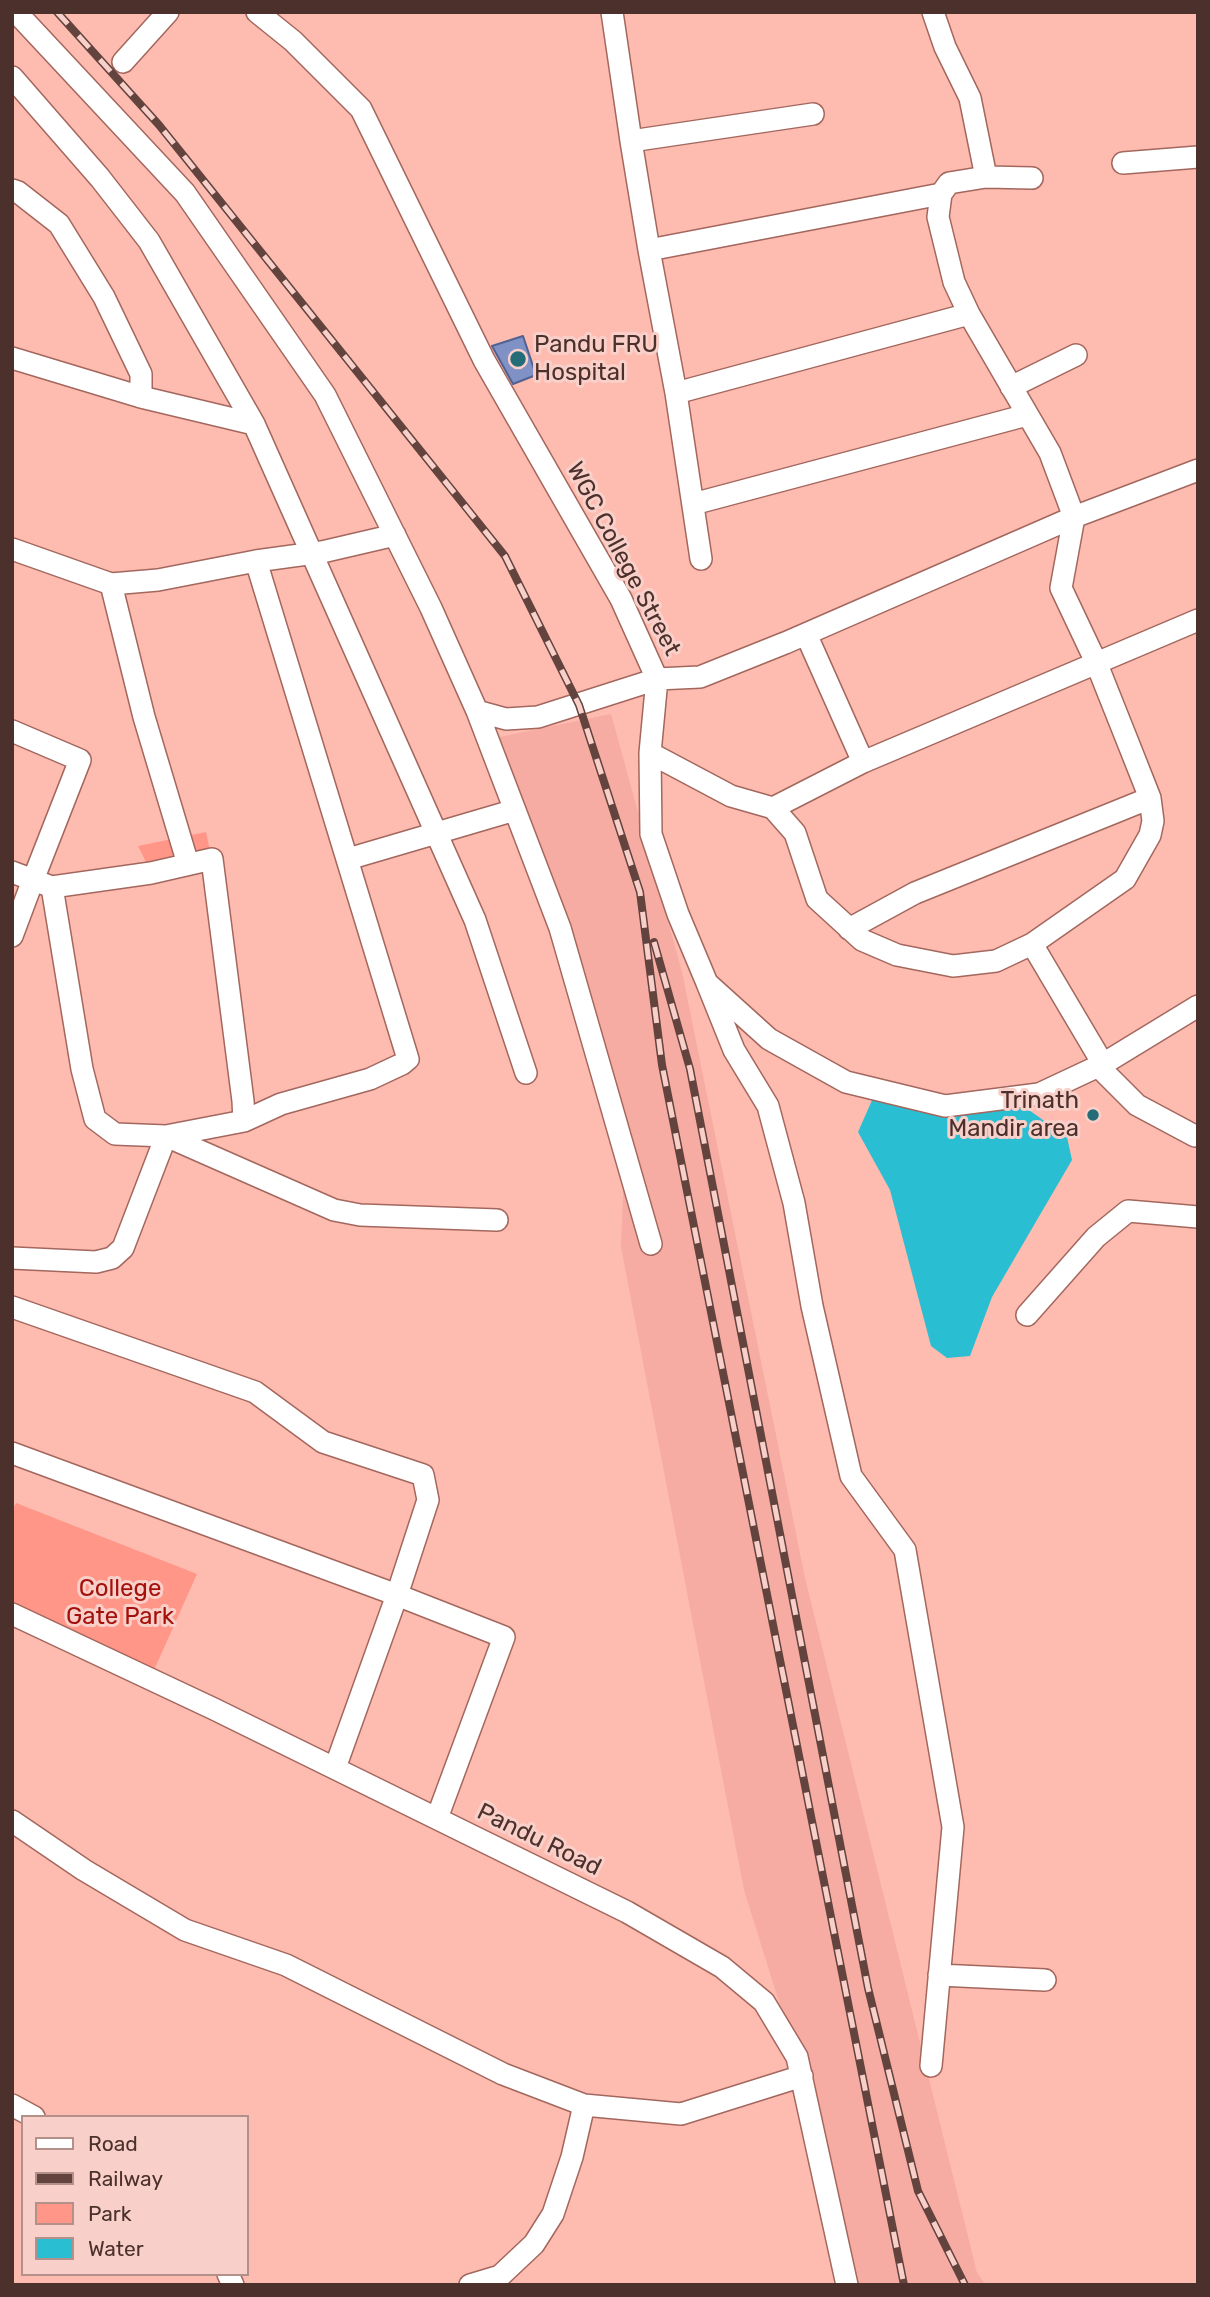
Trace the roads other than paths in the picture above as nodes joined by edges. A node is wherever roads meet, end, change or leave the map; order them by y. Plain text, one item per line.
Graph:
1 (16, 12) edge
2 (168, 12) edge
3 (257, 12) edge
4 (612, 12) edge
5 (933, 12) edge
6 (123, 62) dead end
7 (12, 77) edge
8 (813, 114) dead end
9 (632, 141) junction
10 (1198, 157) edge
11 (1123, 163) dead end
12 (986, 177) junction
13 (1032, 178) dead end
14 (12, 190) edge
15 (941, 194) junction
16 (649, 250) junction
17 (969, 314) junction
18 (1076, 355) dead end
19 (12, 358) edge
20 (1011, 387) junction
21 (677, 393) junction
22 (141, 397) junction
23 (1027, 415) junction
24 (254, 424) junction
25 (1198, 470) edge
26 (693, 504) junction
27 (1074, 517) junction
28 (395, 536) junction
29 (12, 549) edge
30 (311, 553) junction
31 (701, 559) dead end
32 (256, 561) junction
33 (111, 584) junction
34 (1198, 620) edge
35 (806, 634) junction
36 (1096, 662) junction
37 (657, 679) junction
38 (477, 711) junction
39 (12, 731) edge
40 (650, 753) junction
41 (863, 762) junction
42 (1150, 798) junction
43 (773, 808) junction
44 (515, 810) junction
45 (437, 834) junction
46 (348, 859) junction
47 (187, 864) junction
48 (12, 872) edge
49 (42, 883) junction
50 (849, 929) junction
51 (12, 936) edge
52 (1032, 944) junction
53 (707, 983) junction
54 (1198, 1006) edge
55 (1101, 1065) junction
56 (526, 1073) dead end
57 (244, 1121) junction
58 (166, 1136) junction
59 (1195, 1136) dead end
60 (1198, 1216) edge
61 (497, 1220) dead end
62 (650, 1244) dead end
63 (12, 1258) edge
64 (12, 1307) edge
65 (1027, 1315) dead end
66 (12, 1452) edge
67 (397, 1595) junction
68 (12, 1614) edge
69 (335, 1768) junction
70 (437, 1818) junction
71 (12, 1821) edge
72 (939, 1975) junction
73 (1045, 1980) dead end
74 (931, 2066) dead end
75 (802, 2076) junction
76 (12, 2105) edge
77 (584, 2105) junction
78 (30, 2115) edge
79 (470, 2285) edge
80 (846, 2285) edge

1 - 28 street
2 - 6 street
3 - 37 street, WGC College Street
4 - 9 street
5 - 12 street
7 - 24 street
8 - 9 street
9 - 16 street
10 - 11 street
12 - 13 street
12 - 15 street
14 - 22 street
15 - 16 street
15 - 17 street
16 - 21 street
17 - 20 street
17 - 21 street
18 - 20 street
19 - 22 street
20 - 23 street
21 - 26 street
22 - 24 street
23 - 26 street
23 - 27 street
24 - 30 street
25 - 27 street, WGC College Street
26 - 31 street
27 - 35 street, WGC College Street
27 - 36 street
28 - 30 street
28 - 38 street
29 - 33 street
30 - 32 street
30 - 45 street
32 - 33 street
32 - 46 street
33 - 47 street
34 - 36 street
35 - 37 street, WGC College Street
35 - 41 street
36 - 41 street
36 - 42 street
37 - 38 street
37 - 40 street
38 - 44 street
39 - 49 street
40 - 43 street
40 - 53 street
41 - 43 street
42 - 50 street
42 - 52 street
43 - 50 street
44 - 45 street
44 - 62 street
45 - 46 street
45 - 56 street
46 - 57 street
47 - 49 street
47 - 57 street
48 - 49 street
49 - 51 street
49 - 58 street
50 - 52 street
52 - 55 street
53 - 55 street
53 - 72 street
54 - 55 street
55 - 59 street
57 - 58 street
58 - 61 street
58 - 63 street
60 - 65 street
64 - 67 street
66 - 67 street
67 - 69 street
67 - 70 street
68 - 69 street, Pandu Road
69 - 70 street, Pandu Road
70 - 75 street, Pandu Road
71 - 77 street
72 - 73 street
72 - 74 street
75 - 77 street
75 - 80 street, Pandu Road
76 - 78 street
77 - 79 street

